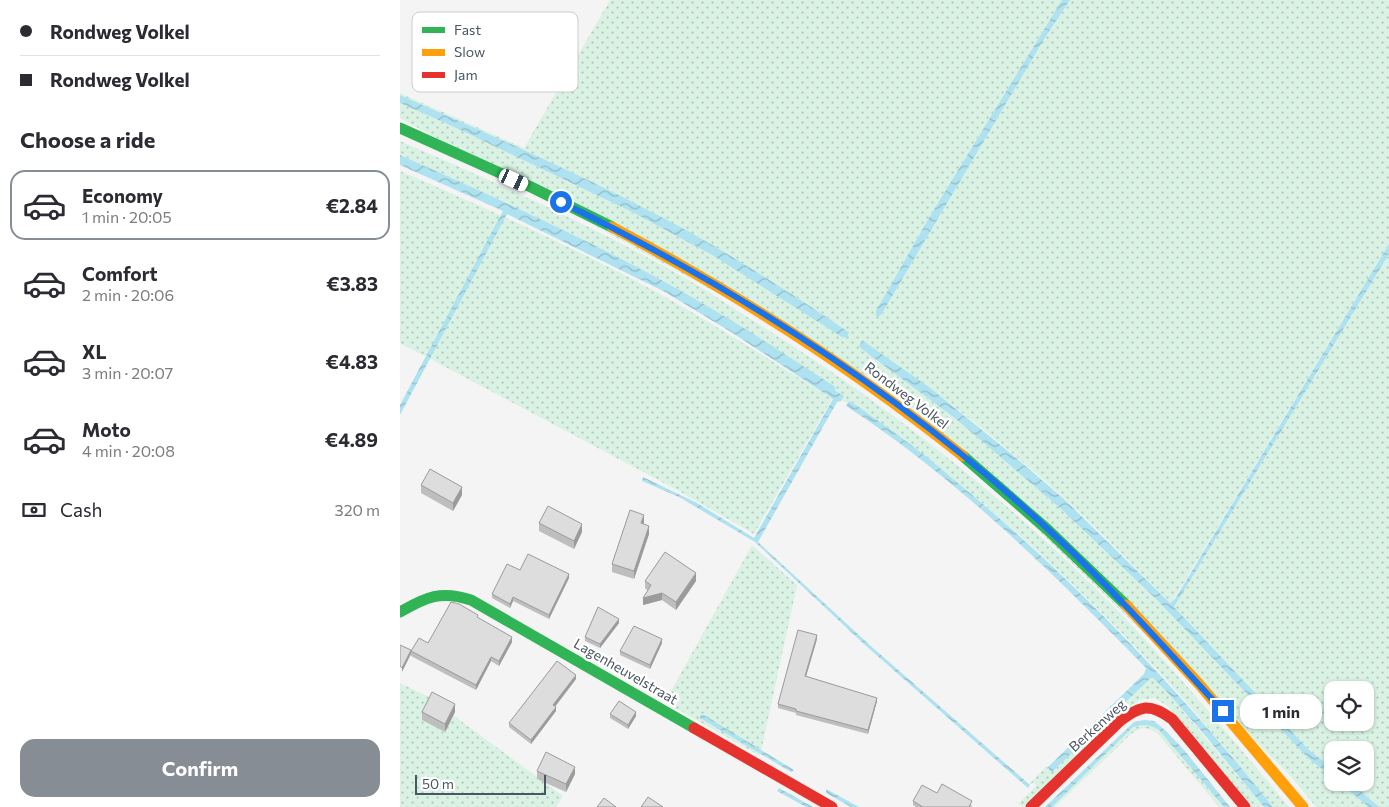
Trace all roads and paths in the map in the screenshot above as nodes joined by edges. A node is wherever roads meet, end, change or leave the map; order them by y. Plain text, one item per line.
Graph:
1 (400, 128) edge
2 (400, 612) edge
3 (832, 807) edge
4 (1031, 807) edge
5 (1245, 807) edge
6 (1304, 807) edge

1 - 6 main road, Rondweg Volkel
2 - 3 main road, Lagenheuvelstraat
4 - 5 main road, Berkenweg

